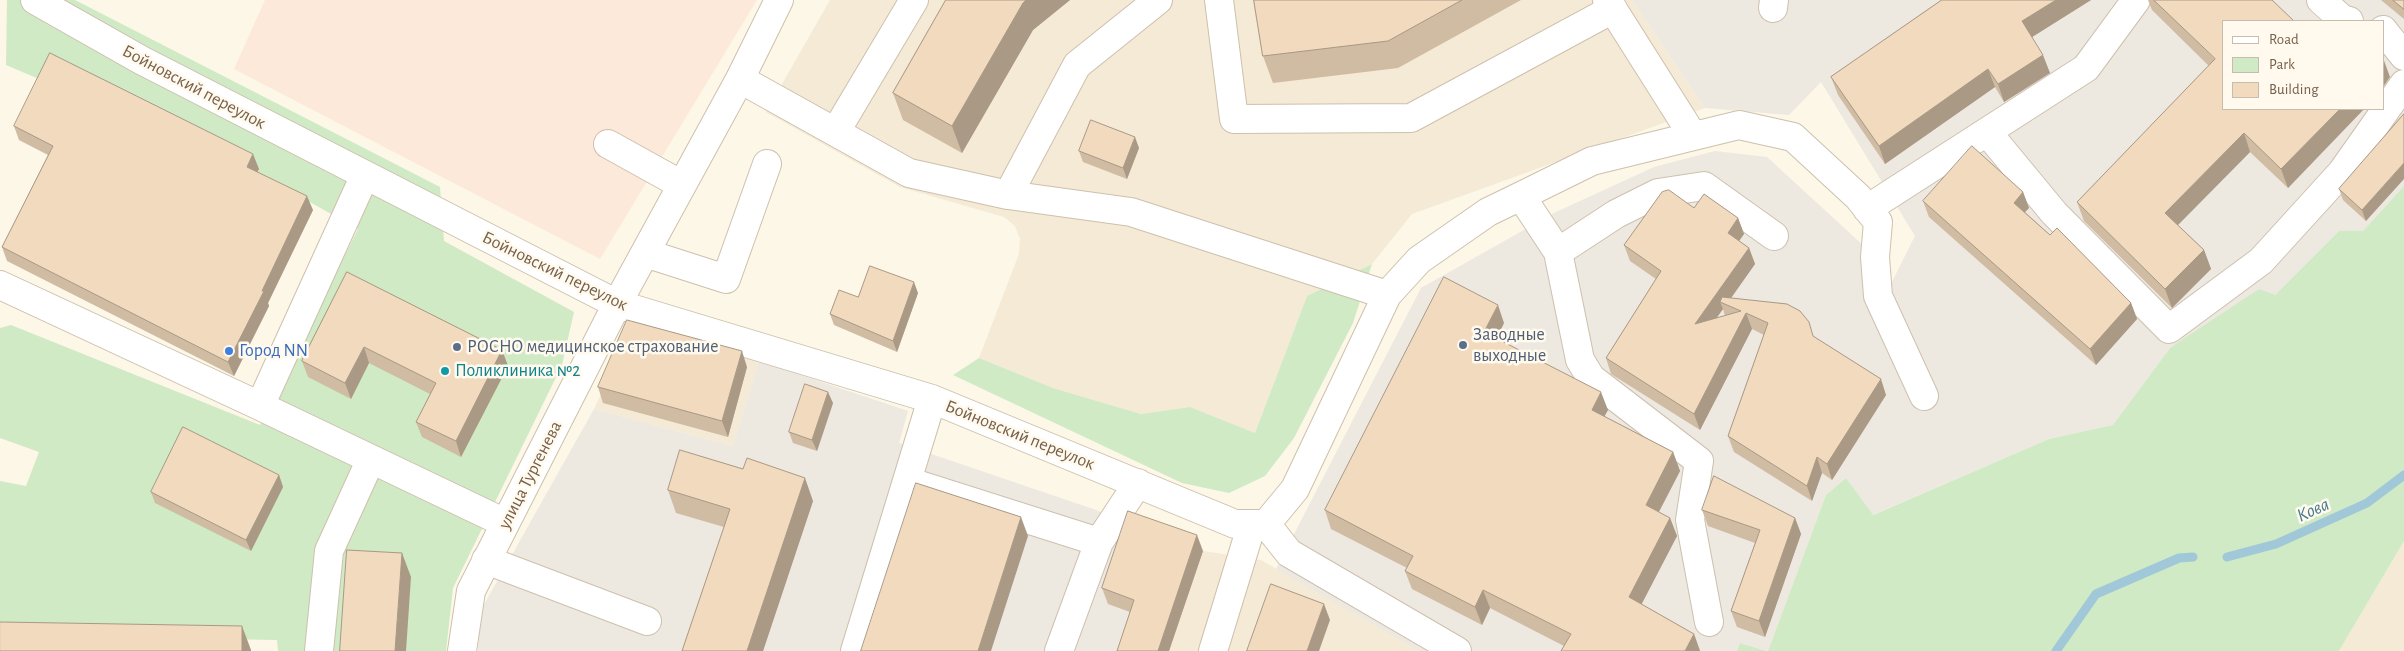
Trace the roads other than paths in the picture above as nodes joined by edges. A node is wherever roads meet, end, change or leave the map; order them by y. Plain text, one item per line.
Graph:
1 (35, 0) edge
2 (779, 0) edge
3 (914, 0) edge
4 (1158, 0) edge
5 (1219, 0) edge
6 (2136, 0) edge
7 (2321, 0) edge
8 (1610, 5) edge
9 (2346, 20) edge
10 (2384, 31) edge
11 (2404, 56) edge
12 (740, 79) junction
13 (2404, 84) edge
14 (836, 131) junction
15 (1987, 132) junction
16 (1693, 136) junction
17 (608, 144) dead end
18 (767, 164) dead end
19 (365, 175) junction
20 (682, 185) junction
21 (1008, 195) junction
22 (1521, 196) junction
23 (1867, 209) junction
24 (1774, 236) dead end
25 (1558, 252) junction
26 (645, 253) junction
27 (0, 285) edge
28 (1387, 295) junction
29 (617, 304) junction
30 (1924, 396) dead end
31 (932, 398) junction
32 (260, 406) junction
33 (371, 459) junction
34 (907, 481) junction
35 (1138, 483) junction
36 (505, 523) junction
37 (1259, 524) junction
38 (1099, 542) junction
39 (486, 560) junction
40 (647, 621) dead end
41 (1709, 622) dead end
42 (319, 651) edge
43 (462, 651) edge
44 (855, 651) edge
45 (1059, 651) edge
46 (1213, 651) edge
47 (1457, 651) edge

1 - 19 street, Бойновский переулок
2 - 12 street, улица Тургенева
3 - 14 street
4 - 21 street
5 - 8 street
6 - 15 street
7 - 9 street
8 - 16 street
10 - 11 street
12 - 14 street
12 - 20 street, улица Тургенева
13 - 15 street
14 - 21 street
15 - 23 street
16 - 22 street
16 - 23 street
17 - 20 street
18 - 26 street
19 - 29 street, Бойновский переулок
19 - 32 street
20 - 26 street, улица Тургенева
21 - 28 street
22 - 25 street
22 - 28 street
23 - 30 street
24 - 25 street
25 - 41 street
26 - 29 street, улица Тургенева
27 - 32 street
28 - 37 street
29 - 31 street, Бойновский переулок
29 - 36 street, улица Тургенева
31 - 34 street
31 - 35 street, Бойновский переулок
32 - 33 street
33 - 36 street
33 - 42 street
34 - 38 street
34 - 44 street
35 - 37 street, Бойновский переулок
35 - 38 street
36 - 39 street, улица Тургенева
37 - 46 street
37 - 47 street
38 - 45 street
39 - 40 street
39 - 43 street, улица Тургенева

